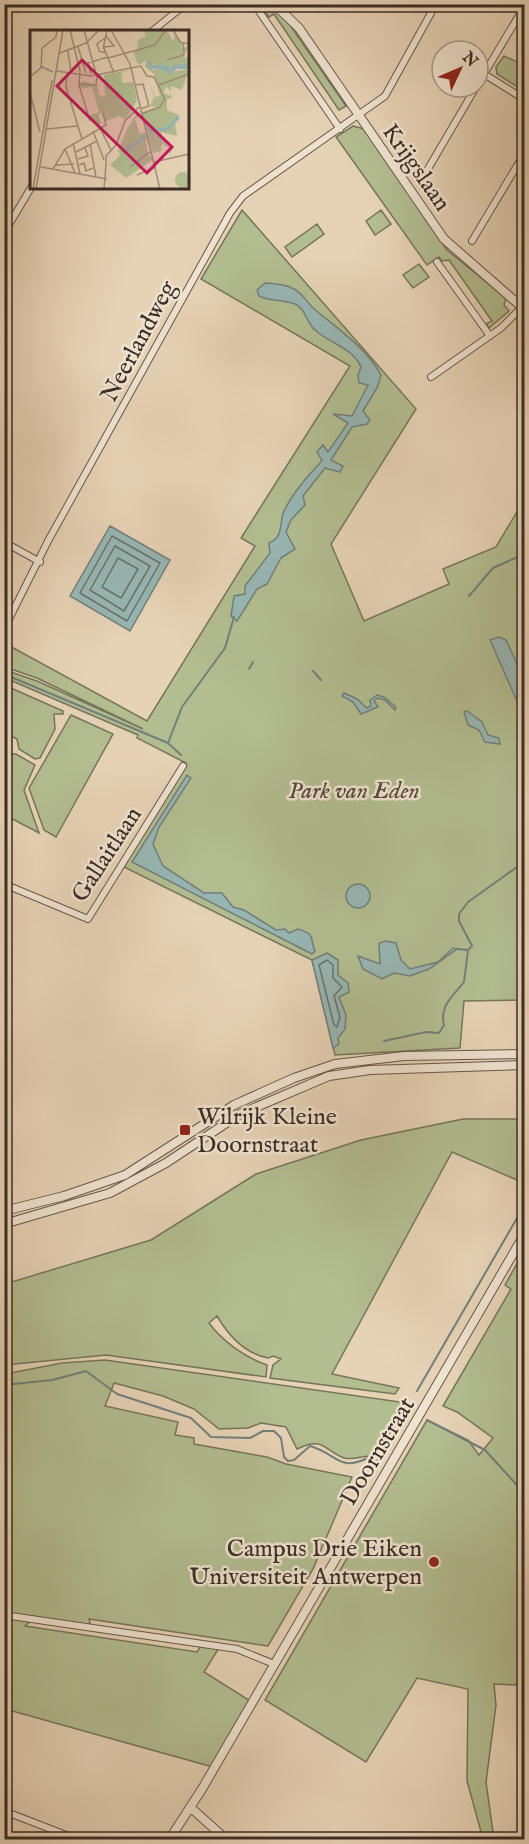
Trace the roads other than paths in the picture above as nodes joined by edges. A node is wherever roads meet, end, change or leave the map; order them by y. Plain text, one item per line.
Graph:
1 (186, 4) edge
2 (254, 4) edge
3 (274, 4) edge
4 (436, 4) edge
5 (288, 6) edge
6 (525, 7) edge
7 (299, 28) junction
8 (154, 30) edge
9 (490, 64) edge
10 (490, 78) edge
11 (469, 99) edge
12 (525, 99) edge
13 (359, 116) junction
14 (340, 129) junction
15 (525, 154) edge
16 (425, 174) dead end
17 (30, 189) edge
18 (4, 233) edge
19 (472, 241) dead end
20 (437, 262) dead end
21 (524, 307) edge
22 (490, 336) junction
23 (431, 377) dead end
24 (4, 542) edge
25 (40, 562) junction
26 (4, 629) edge
27 (183, 766) dead end
28 (4, 884) edge
29 (525, 1054) edge
30 (525, 1065) edge
31 (4, 1211) edge
32 (4, 1224) edge
33 (525, 1235) edge
34 (4, 1615) edge
35 (274, 1664) junction
36 (190, 1807) junction
37 (4, 1811) edge
38 (80, 1839) edge
39 (169, 1839) edge
40 (227, 1839) edge

1 - 8 street
2 - 14 street
3 - 7 street, Krijgslaan
4 - 13 street, Neerlandweg
5 - 7 street, Krijgslaan
6 - 9 street
7 - 13 street, Krijgslaan
10 - 12 street
11 - 16 street
13 - 14 street, Neerlandweg
13 - 21 street, Krijgslaan
14 - 25 street, Neerlandweg
15 - 19 street
17 - 18 street
20 - 22 street
21 - 22 street
22 - 23 street
24 - 25 street
25 - 26 street, Neerlandweg
27 - 28 street, Gallaitlaan
29 - 31 street
30 - 32 street
33 - 35 street, Doornstraat
34 - 35 street
35 - 36 street, Doornstraat
36 - 39 street, Doornstraat
36 - 40 street
37 - 38 street

